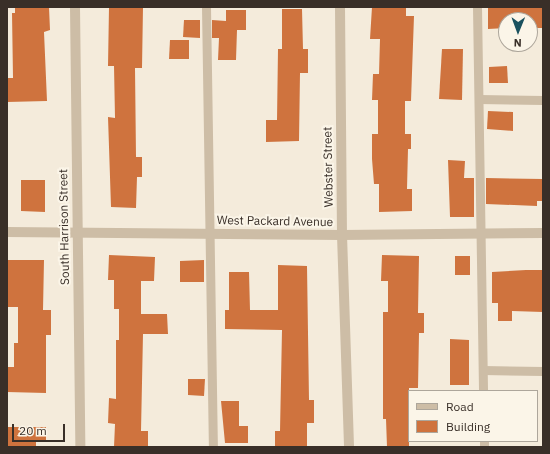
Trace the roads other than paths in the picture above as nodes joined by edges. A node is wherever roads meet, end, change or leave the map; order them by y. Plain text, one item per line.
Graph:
1 (75, 7) edge
2 (206, 7) edge
3 (340, 7) edge
4 (477, 7) edge
5 (479, 99) junction
6 (543, 100) edge
7 (482, 231) junction
8 (7, 232) edge
9 (77, 232) junction
10 (209, 233) junction
11 (543, 233) edge
12 (342, 235) junction
13 (483, 370) junction
14 (543, 371) edge
15 (483, 390) edge
16 (80, 447) edge
17 (213, 447) edge
18 (349, 447) edge

1 - 9 street, South Harrison Street
2 - 10 lane
3 - 12 street, Webster Street
4 - 5 lane
5 - 6 lane
5 - 7 lane
7 - 11 street, West Packard Avenue
7 - 12 street, West Packard Avenue
7 - 13 lane
8 - 9 street, West Packard Avenue
9 - 10 street, West Packard Avenue
9 - 16 street, South Harrison Street
10 - 12 street, West Packard Avenue
10 - 17 lane
12 - 18 street, Webster Street
13 - 14 lane
13 - 15 lane

